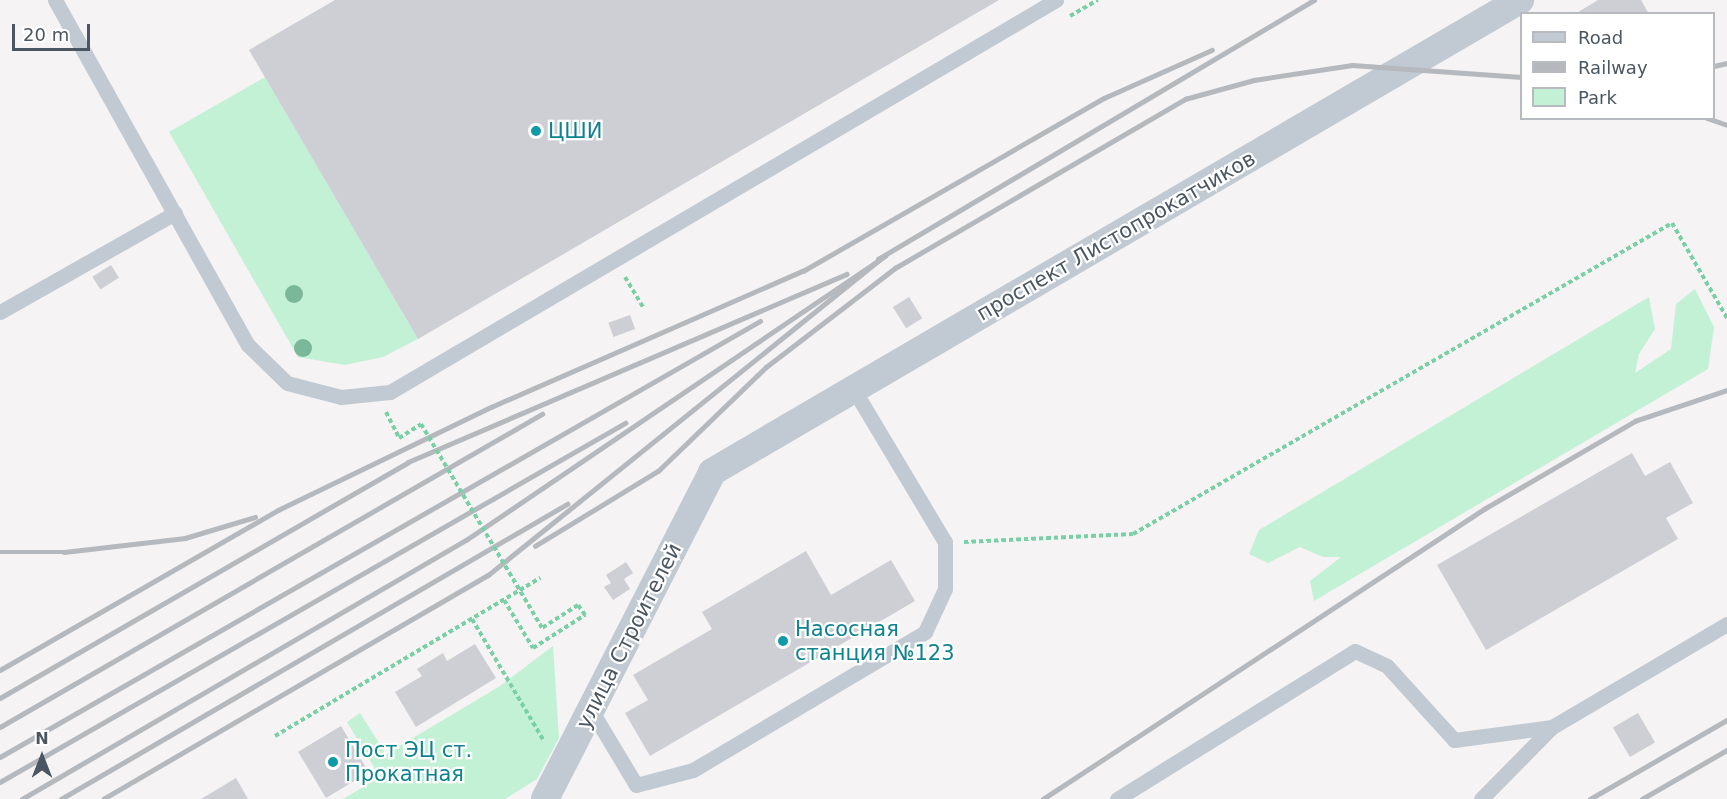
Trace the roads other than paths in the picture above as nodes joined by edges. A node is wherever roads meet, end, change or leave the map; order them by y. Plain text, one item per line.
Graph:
1 (55, 0) edge
2 (1056, 0) edge
3 (1520, 0) edge
4 (175, 213) junction
5 (0, 312) edge
6 (854, 390) junction
7 (712, 472) joint
8 (1727, 624) edge
9 (591, 710) junction
10 (1552, 727) junction
11 (546, 799) edge
12 (1117, 799) edge
13 (1481, 799) edge

1 - 4 lane
2 - 4 lane
3 - 6 street, проспект Листопрокатчиков
4 - 5 lane
6 - 7 street, проспект Листопрокатчиков
6 - 9 lane
7 - 9 street, улица Строителей
8 - 10 lane
9 - 11 street, улица Строителей
10 - 12 lane
10 - 13 lane

